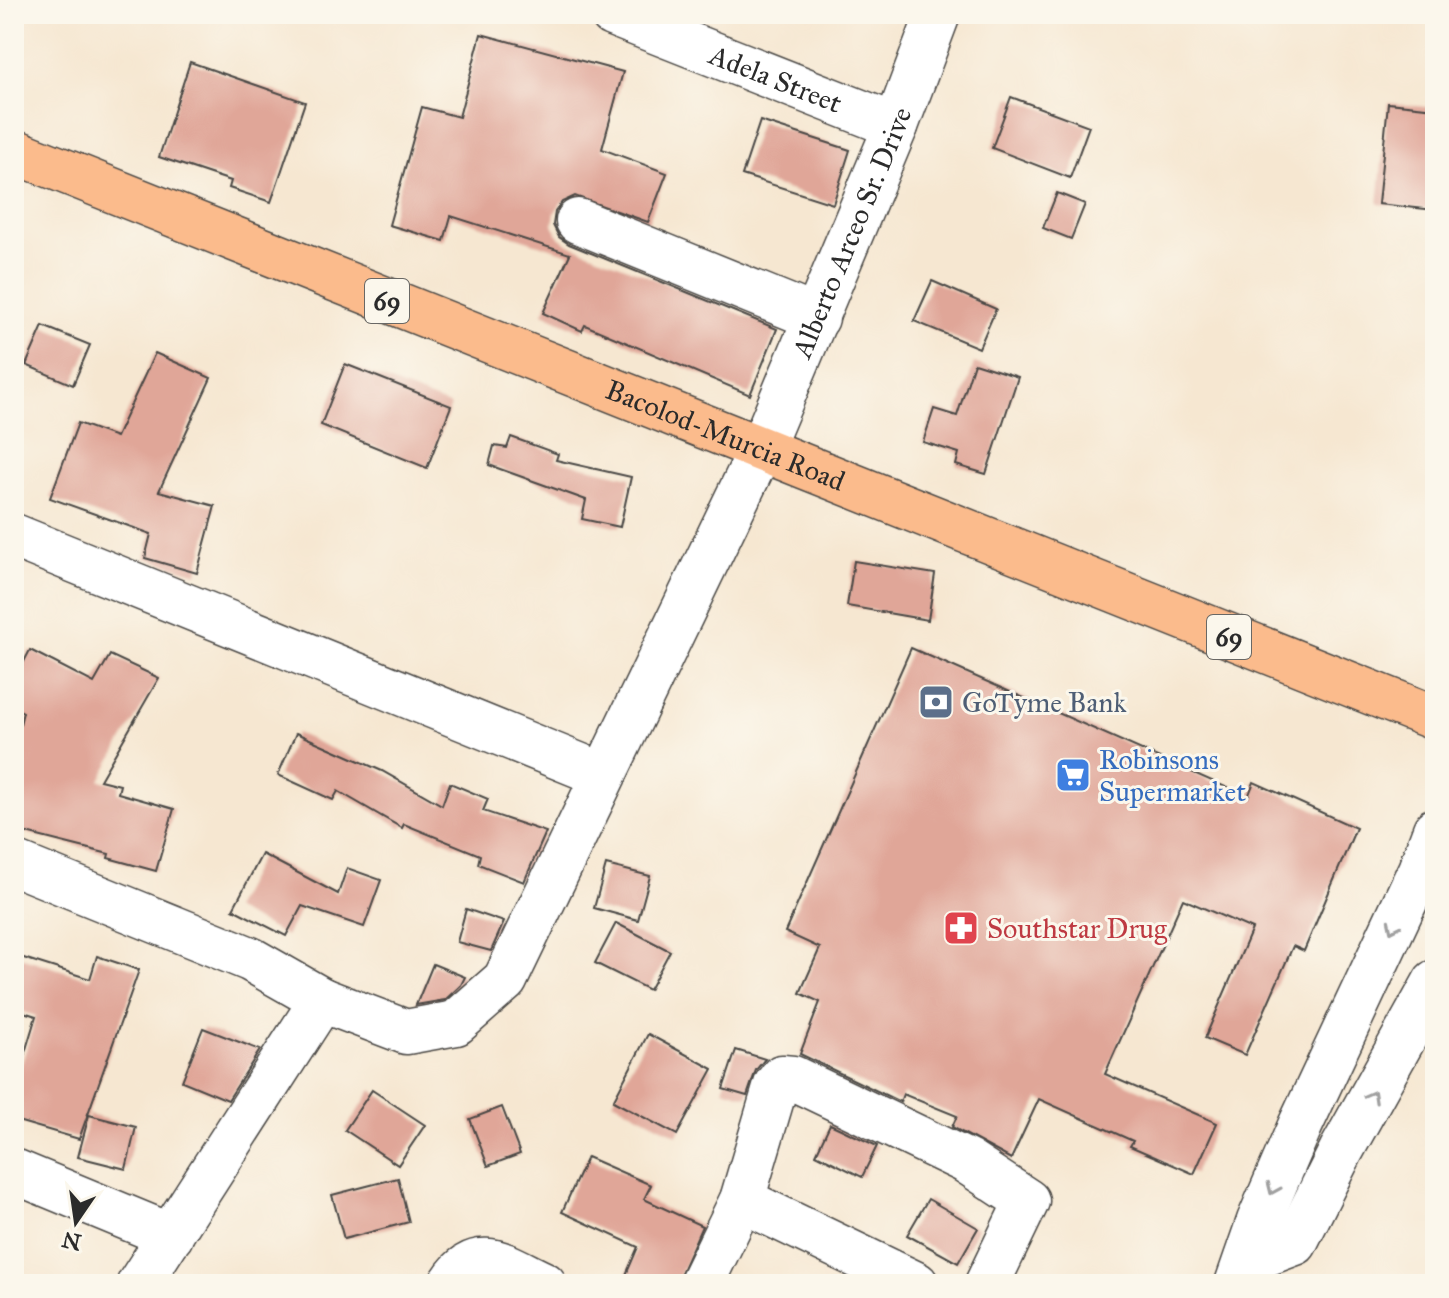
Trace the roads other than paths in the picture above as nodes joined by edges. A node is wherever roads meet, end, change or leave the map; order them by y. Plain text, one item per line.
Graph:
1 (612, 14) edge
2 (938, 14) edge
3 (896, 126) junction
4 (14, 151) edge
5 (578, 221) dead end
6 (817, 318) junction
7 (760, 451) junction
8 (14, 536) edge
9 (1435, 718) edge
10 (603, 775) junction
11 (1430, 859) edge
12 (14, 863) edge
13 (1435, 982) edge
14 (322, 1000) junction
15 (1300, 1126) junction
16 (1341, 1151) junction
17 (14, 1171) edge
18 (742, 1200) junction
19 (171, 1236) junction
20 (1242, 1273) edge
21 (139, 1284) edge
22 (451, 1284) edge
23 (544, 1284) edge
24 (701, 1284) edge
25 (916, 1284) edge
26 (987, 1284) edge

1 - 3 street, Adela Street
2 - 3 street, Alberto Arceo Sr. Drive
3 - 6 street, Alberto Arceo Sr. Drive
4 - 7 main road, Bacolod-Murcia Road / 69
5 - 6 street
6 - 7 street, Alberto Arceo Sr. Drive
7 - 9 main road, Bacolod-Murcia Road / 69
7 - 10 street, Alberto Arceo Sr. Drive
8 - 10 street
10 - 14 street, Alberto Arceo Sr. Drive
11 -> 15 street
12 - 14 street, Alberto Arceo Sr. Drive
16 -> 13 street
14 - 19 street
15 - 16 street
15 -> 20 street
16 - 20 street
17 - 19 street
18 - 24 street
18 - 25 street
18 - 26 street
19 - 21 street
22 - 23 street

